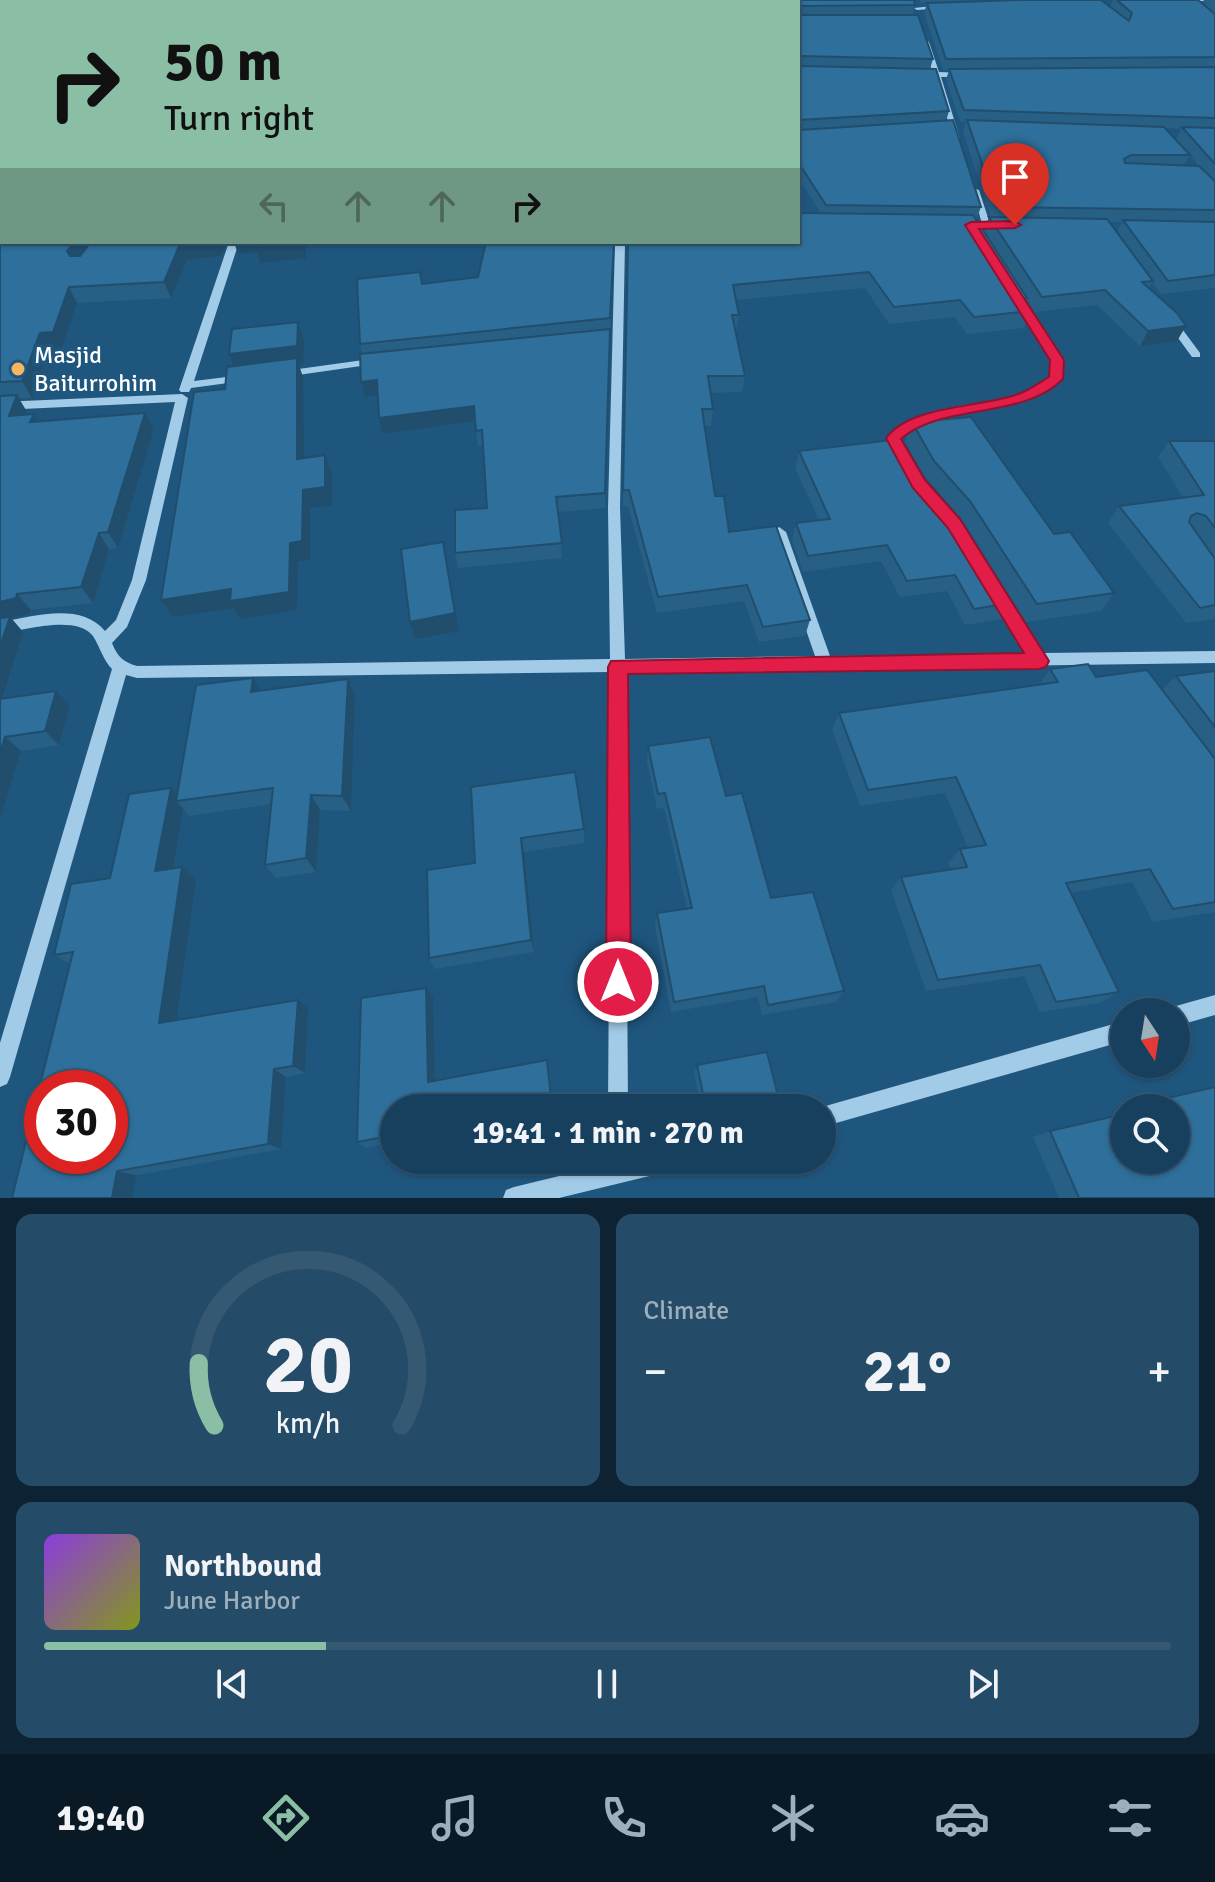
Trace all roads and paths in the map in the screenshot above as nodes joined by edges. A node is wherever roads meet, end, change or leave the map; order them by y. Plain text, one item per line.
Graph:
1 (1189, 0) edge
2 (1211, 0) edge
3 (1173, 1) edge
4 (916, 4) edge
5 (958, 7) edge
6 (1197, 8) edge
7 (919, 20) edge
8 (923, 30) edge
9 (910, 74) edge
10 (970, 74) edge
11 (939, 75) junction
12 (955, 127) junction
13 (970, 127) edge
14 (940, 128) edge
15 (960, 148) edge
16 (970, 174) edge
17 (986, 224) junction
18 (1000, 224) edge
19 (971, 225) edge
20 (233, 244) edge
21 (620, 244) edge
22 (1010, 286) edge
23 (1159, 304) edge
24 (617, 337) junction
25 (602, 339) edge
26 (1196, 355) dead end
27 (389, 360) edge
28 (276, 375) edge
29 (261, 376) edge
30 (184, 391) junction
31 (0, 406) edge
32 (911, 472) edge
33 (779, 532) edge
34 (993, 586) edge
35 (0, 628) edge
36 (103, 642) junction
37 (1215, 657) edge
38 (1039, 661) junction
39 (825, 664) junction
40 (618, 667) junction
41 (120, 669) junction
42 (1215, 1005) edge
43 (1190, 1012) edge
44 (1110, 1035) edge
45 (0, 1077) edge
46 (618, 1094) edge
47 (836, 1113) edge
48 (595, 1174) edge
49 (514, 1198) edge

1 - 2 street
1 - 3 street
1 - 6 street
4 - 5 street
4 - 7 street
8 - 11 street
9 - 11 street
10 - 11 street
11 - 12 street
12 - 13 street
12 - 14 street
12 - 15 street
16 - 17 street
17 - 18 street
17 - 19 street
20 - 30 street
21 - 24 street
22 - 32 street
23 - 26 street
24 - 25 street
24 - 40 street
27 - 28 street
29 - 30 street
30 - 31 street
30 - 36 street
33 - 39 street
34 - 38 street
35 - 36 street
36 - 41 street
37 - 38 street
38 - 39 street
39 - 40 street
40 - 41 street
40 - 46 street
41 - 45 street
42 - 43 street
44 - 47 street
48 - 49 street

